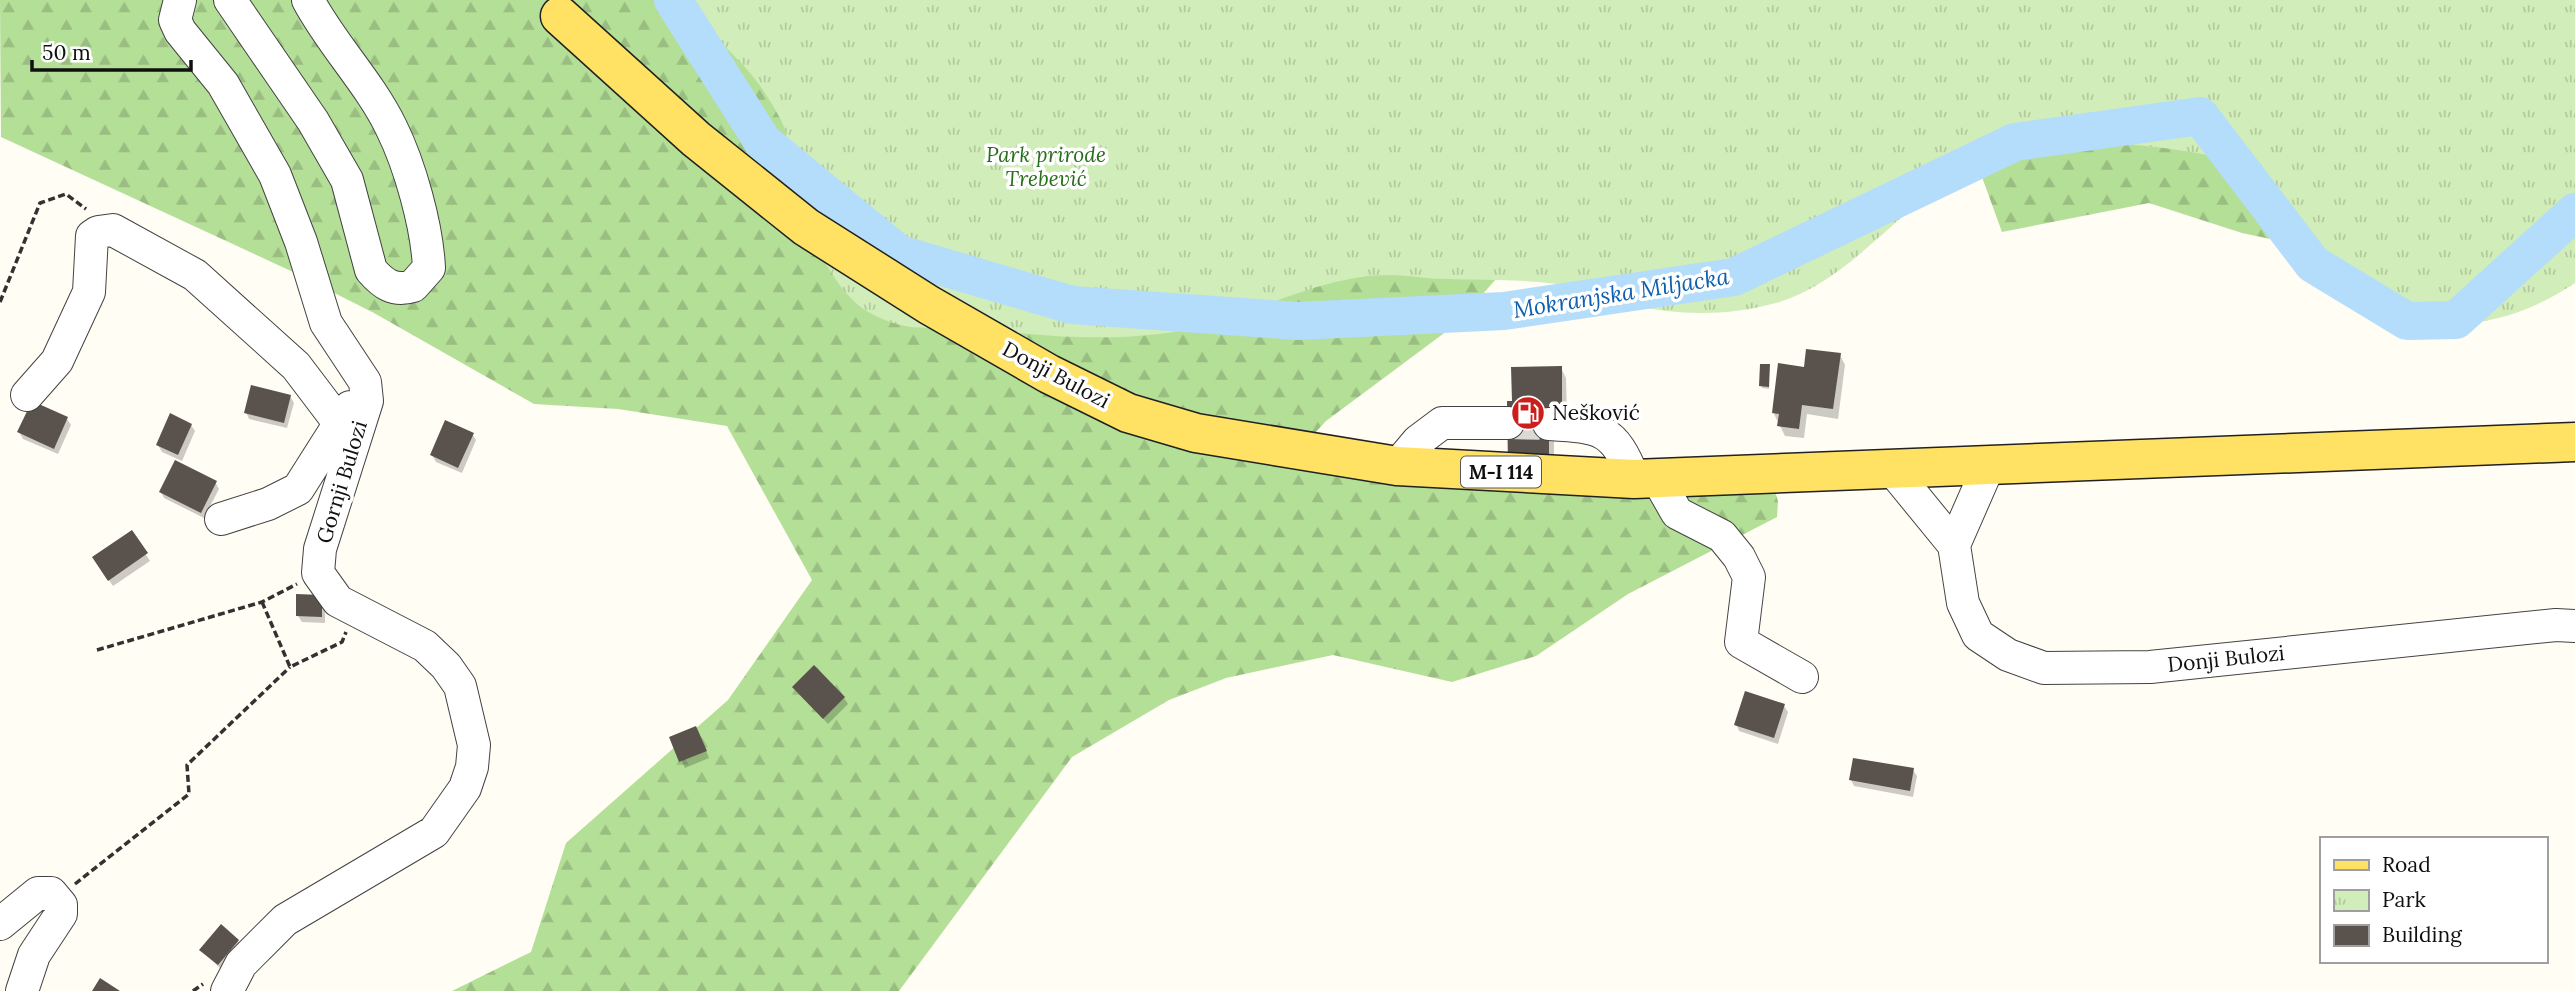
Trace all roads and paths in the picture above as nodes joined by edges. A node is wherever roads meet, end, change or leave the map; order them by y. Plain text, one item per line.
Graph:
1 (180, 0) edge
2 (230, 0) edge
3 (308, 0) edge
4 (560, 16) dead end
5 (113, 230) junction
6 (0, 302) edge
7 (365, 382) junction
8 (27, 395) dead end
9 (1508, 423) tunnel mouth
10 (340, 424) junction
11 (1549, 424) tunnel mouth
12 (2575, 442) edge
13 (1989, 465) junction
14 (1397, 466) junction
15 (1892, 468) junction
16 (1645, 478) junction
17 (221, 519) dead end
18 (1954, 545) junction
19 (318, 573) junction
20 (262, 602) junction
21 (354, 610) junction
22 (2575, 626) edge
23 (97, 650) dead end
24 (290, 667) junction
25 (1802, 677) dead end
26 (57, 898) junction
27 (0, 924) edge
28 (22, 991) edge
29 (227, 991) edge

1 - 7 street
2 - 3 street
4 - 14 main road, Donji Bulozi / M-I 114
5 - 6 path
5 - 8 street
5 - 10 street
7 - 10 street
7 - 19 street, Gornji Bulozi
9 - 14 street
10 - 17 street
11 - 16 street
12 - 13 main road, Donji Bulozi / M-I 114
13 - 15 main road, Donji Bulozi / M-I 114
13 - 18 street
14 - 16 main road, Donji Bulozi / M-I 114
15 - 16 main road, Donji Bulozi / M-I 114
15 - 18 street
16 - 25 street
18 - 22 street, Donji Bulozi
19 - 20 path
19 - 21 street, Gornji Bulozi
20 - 23 path
20 - 24 path
21 - 24 path
21 - 29 street, Gornji Bulozi
24 - 26 path
26 - 27 street
26 - 28 street

